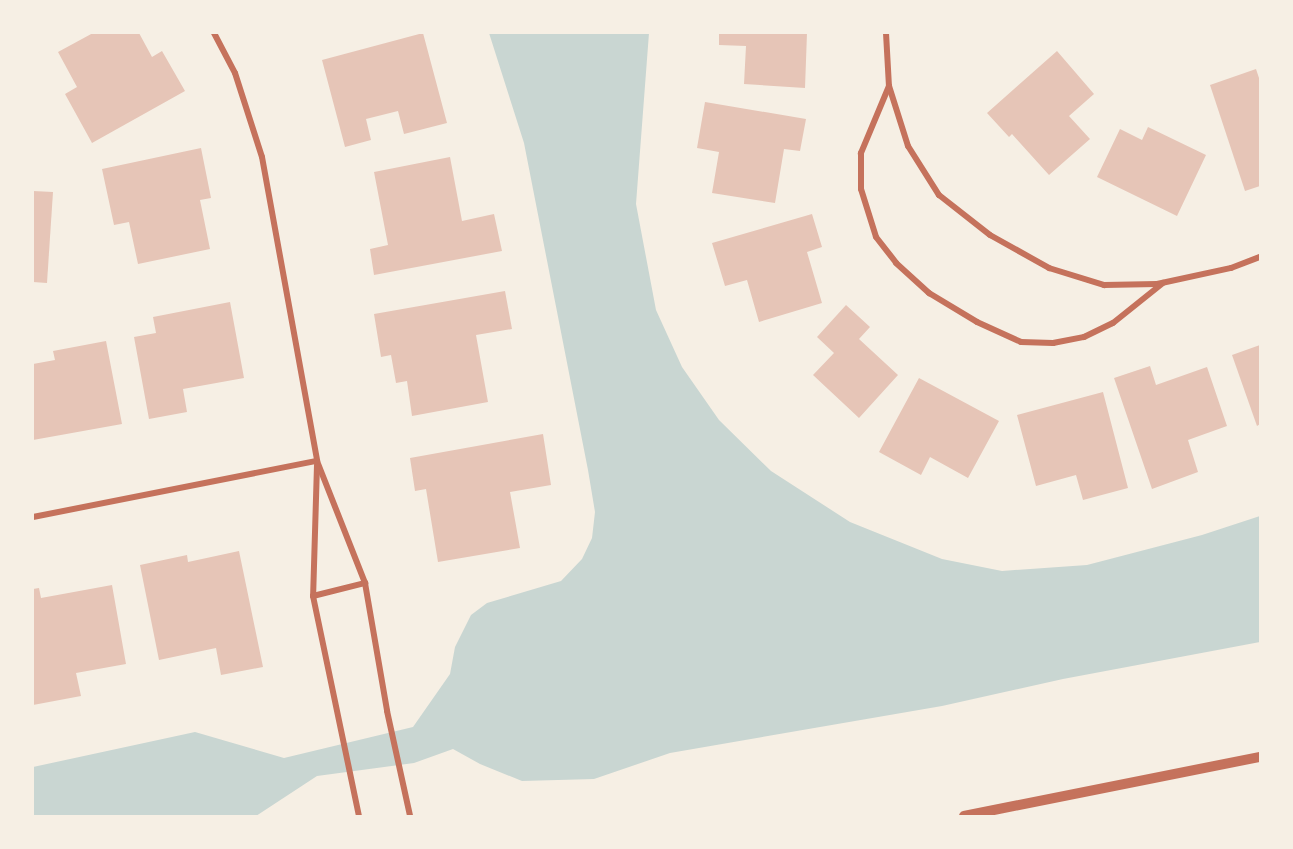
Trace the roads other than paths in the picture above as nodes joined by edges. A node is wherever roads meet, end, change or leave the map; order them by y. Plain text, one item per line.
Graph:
1 (214, 33) edge
2 (885, 33) edge
3 (889, 86) junction
4 (1260, 257) edge
5 (1163, 283) junction
6 (317, 461) junction
7 (33, 517) edge
8 (365, 583) junction
9 (313, 596) junction
10 (1260, 757) edge
11 (359, 816) edge
12 (410, 816) edge
13 (964, 816) edge

1 - 6 street
2 - 3 street
3 - 5 street
3 - 5 street
4 - 5 street
6 - 7 street
6 - 8 street
6 - 9 street
8 - 9 street
8 - 12 street
9 - 11 street
10 - 13 street

